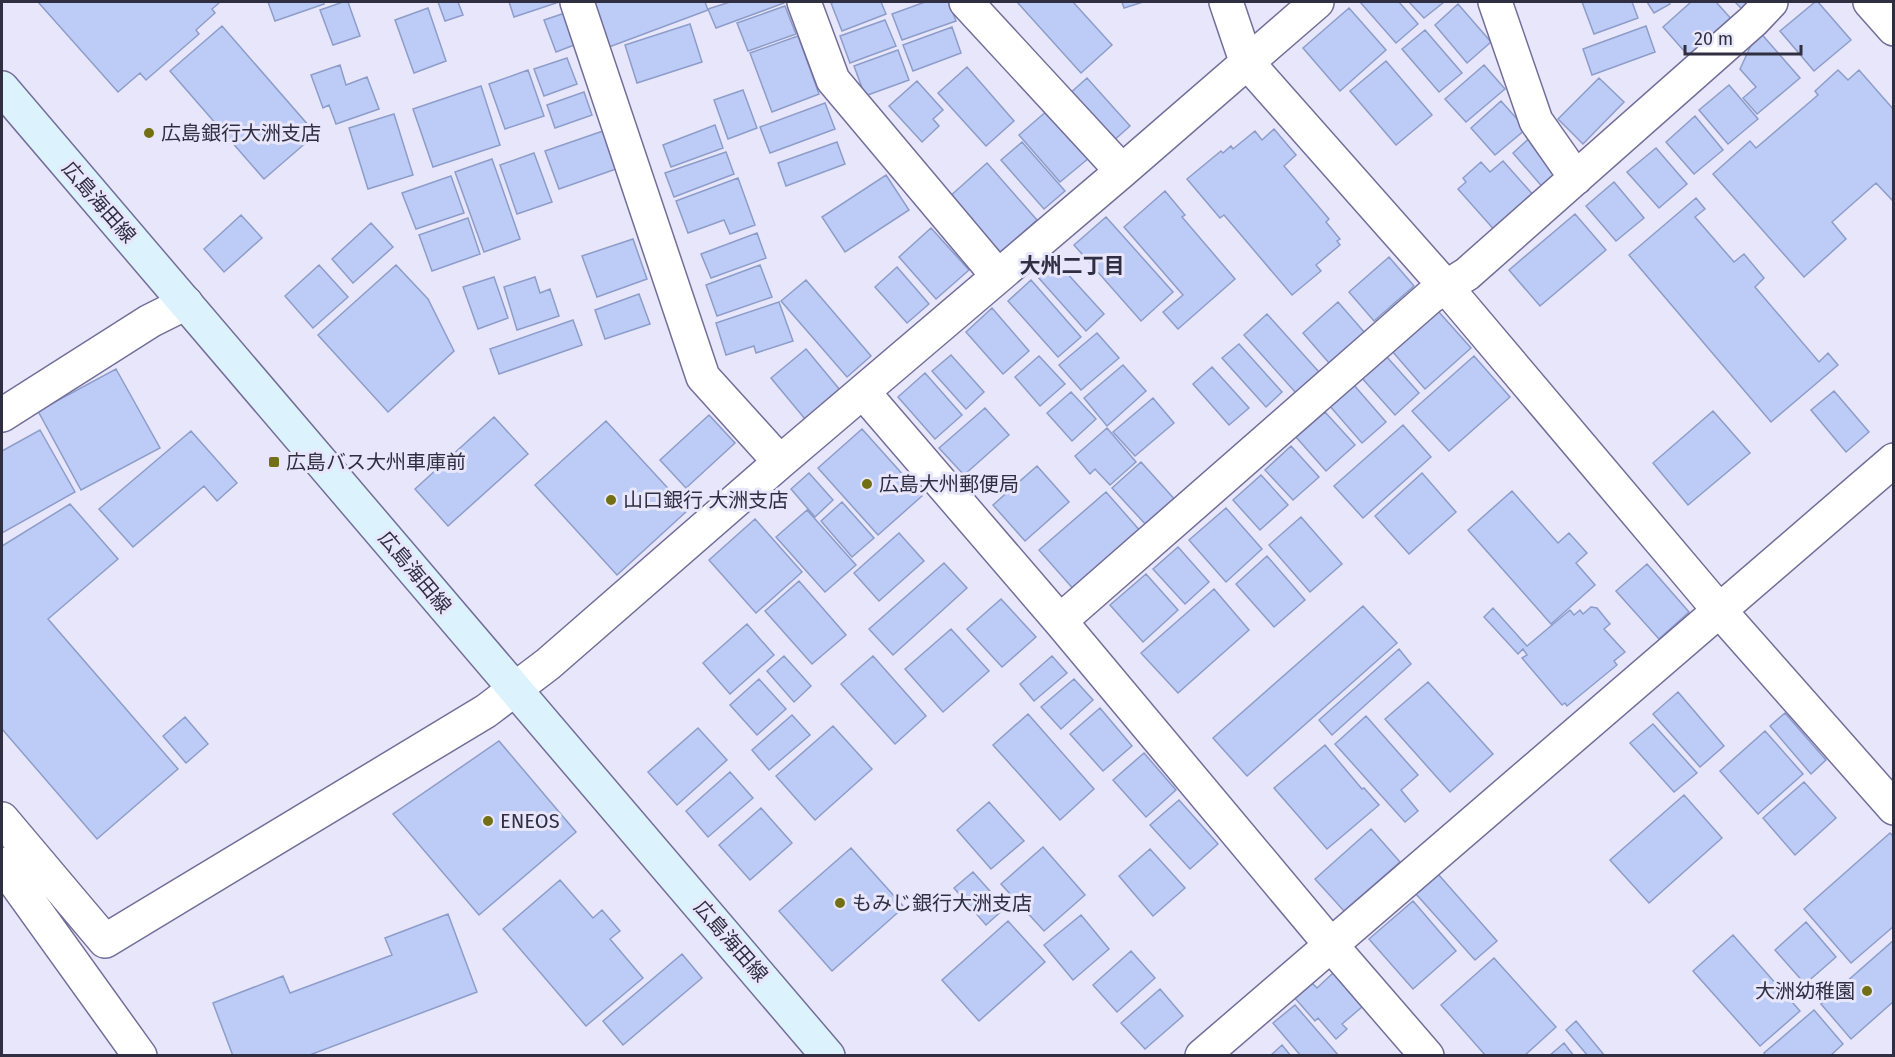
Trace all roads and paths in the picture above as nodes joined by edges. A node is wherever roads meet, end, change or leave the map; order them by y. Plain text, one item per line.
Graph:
1 (577, 2) edge
2 (804, 2) edge
3 (966, 2) edge
4 (1226, 2) edge
5 (1317, 2) edge
6 (1495, 2) edge
7 (1771, 2) edge
8 (1870, 2) edge
9 (1893, 29) edge
10 (1246, 61) junction
11 (2, 88) edge
12 (1122, 171) junction
13 (1576, 178) junction
14 (997, 275) junction
15 (1446, 287) junction
16 (186, 303) junction
17 (864, 392) junction
18 (2, 414) edge
19 (1893, 460) edge
20 (780, 462) junction
21 (1719, 610) junction
22 (1060, 621) junction
23 (515, 689) junction
24 (1893, 808) edge
25 (2, 819) edge
26 (2, 864) edge
27 (1331, 945) junction
28 (140, 1056) edge
29 (828, 1056) edge
30 (1202, 1056) edge
31 (1427, 1056) edge

1 - 20 street
2 - 14 street
3 - 12 street
4 - 10 street
5 - 10 street
6 - 13 street
7 - 13 street
8 - 9 street
10 - 12 street
10 - 15 street
11 - 16 main road, 広島海田線
12 - 14 street
13 - 15 street
14 - 17 street
15 - 21 street
15 - 22 street
16 - 18 street
16 - 23 main road, 広島海田線
17 - 20 street
17 - 22 street
19 - 21 street
20 - 23 street
21 - 24 street
21 - 27 street
22 - 27 street
23 - 25 street
23 - 29 main road, 広島海田線
26 - 28 street
27 - 30 street
27 - 31 street

